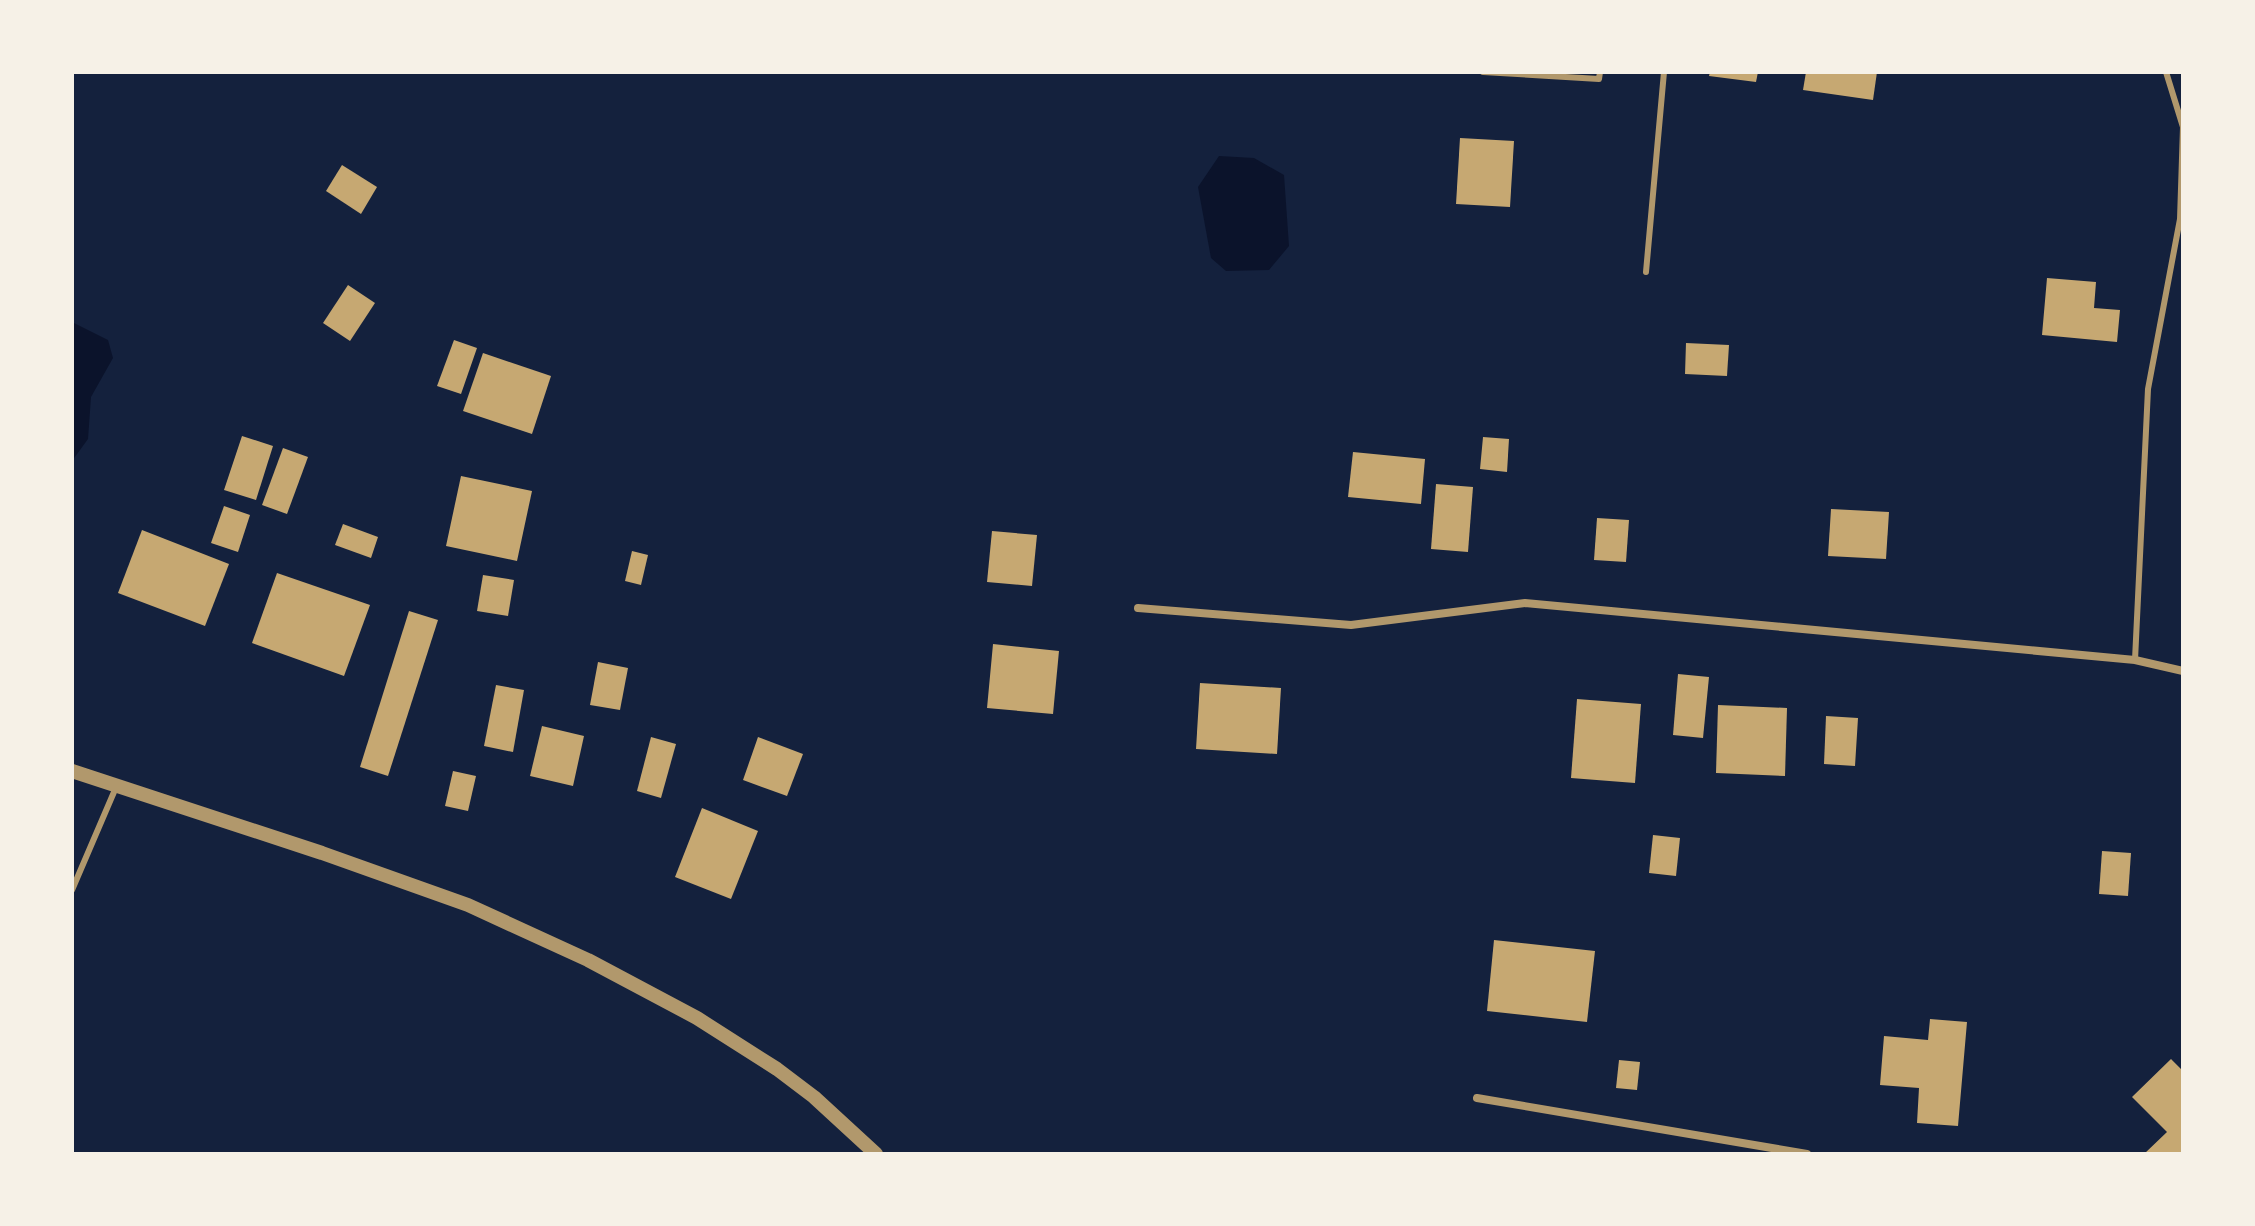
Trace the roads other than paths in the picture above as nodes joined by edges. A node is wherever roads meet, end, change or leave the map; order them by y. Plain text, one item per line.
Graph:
1 (1483, 72) edge
2 (1600, 72) edge
3 (1664, 72) edge
4 (2166, 72) edge
5 (1646, 272) dead end
6 (1138, 608) dead end
7 (2135, 660) junction
8 (2183, 671) edge
9 (72, 771) edge
10 (117, 785) junction
11 (72, 890) edge
12 (1477, 1098) dead end
13 (876, 1154) edge
14 (1807, 1154) edge

1 - 2 lane
3 - 5 lane
4 - 7 lane
6 - 7 street
7 - 8 street
9 - 10 street
10 - 11 lane
10 - 13 street
12 - 14 street

